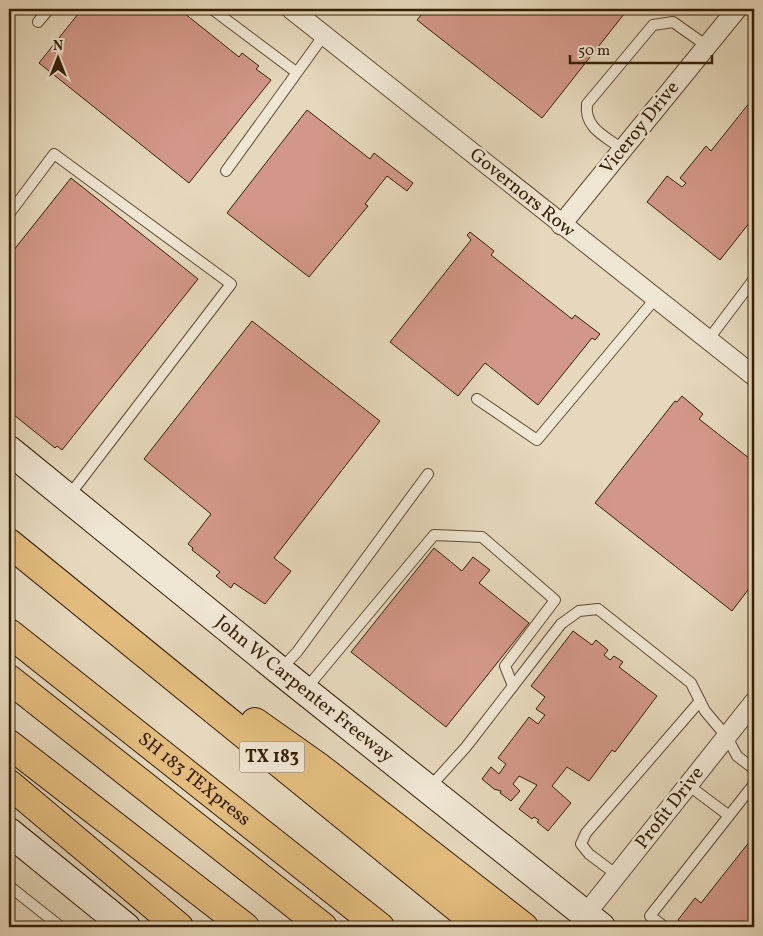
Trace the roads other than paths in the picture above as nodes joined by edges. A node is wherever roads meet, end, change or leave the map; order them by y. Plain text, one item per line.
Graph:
1 (49, 9) edge
2 (212, 9) edge
3 (291, 9) edge
4 (737, 9) edge
5 (38, 22) dead end
6 (324, 35) junction
7 (706, 46) junction
8 (296, 72) junction
9 (622, 149) junction
10 (226, 170) dead end
11 (9, 214) edge
12 (561, 225) junction
13 (754, 279) edge
14 (656, 298) junction
15 (708, 340) junction
16 (754, 376) edge
17 (477, 399) dead end
18 (9, 450) edge
19 (428, 474) dead end
20 (67, 498) junction
21 (9, 544) edge
22 (63, 587) junction
23 (9, 633) edge
24 (279, 670) junction
25 (9, 679) edge
26 (513, 686) junction
27 (304, 690) junction
28 (700, 701) junction
29 (754, 702) edge
30 (726, 737) junction
31 (9, 744) edge
32 (754, 769) edge
33 (9, 784) edge
34 (754, 784) edge
35 (688, 785) junction
36 (428, 789) junction
37 (728, 816) junction
38 (9, 832) edge
39 (617, 875) junction
40 (9, 886) edge
41 (593, 921) edge
42 (61, 927) edge
43 (126, 927) edge
44 (179, 927) edge
45 (245, 927) edge
46 (323, 927) edge
47 (380, 927) edge
48 (481, 927) edge
49 (524, 927) edge
50 (665, 927) edge

1 - 5 lane
2 - 8 lane
3 - 6 street, Governors Row
4 - 7 street, Viceroy Drive
6 - 8 lane
6 - 12 street, Governors Row
7 - 9 street, Viceroy Drive
7 - 9 lane
8 - 10 lane
9 - 12 street, Viceroy Drive
11 - 20 lane
12 - 14 street, Governors Row
13 - 15 lane
14 - 15 street, Governors Row
14 - 17 lane
15 - 16 street, Governors Row
18 - 20 main road, John W Carpenter Freeway
19 - 24 lane
20 - 24 main road, John W Carpenter Freeway
21 - 22 highway, TX 183
22 - 48 highway, TX 183
22 - 49 highway
23 - 47 highway, SH 183 TEXpress
24 - 27 main road, John W Carpenter Freeway
25 - 46 highway, SH 183 TEXpress
26 - 27 lane
26 - 28 lane
26 - 36 lane
27 - 36 main road, John W Carpenter Freeway
28 - 30 lane
28 - 39 lane
29 - 30 street, Profit Drive
30 - 32 lane
30 - 35 street, Profit Drive
31 - 45 highway
33 - 44 highway
34 - 37 lane
35 - 37 lane
35 - 39 street, Profit Drive
36 - 41 main road, John W Carpenter Freeway
37 - 50 lane
38 - 43 main road
39 - 41 street, Profit Drive
40 - 42 lane

